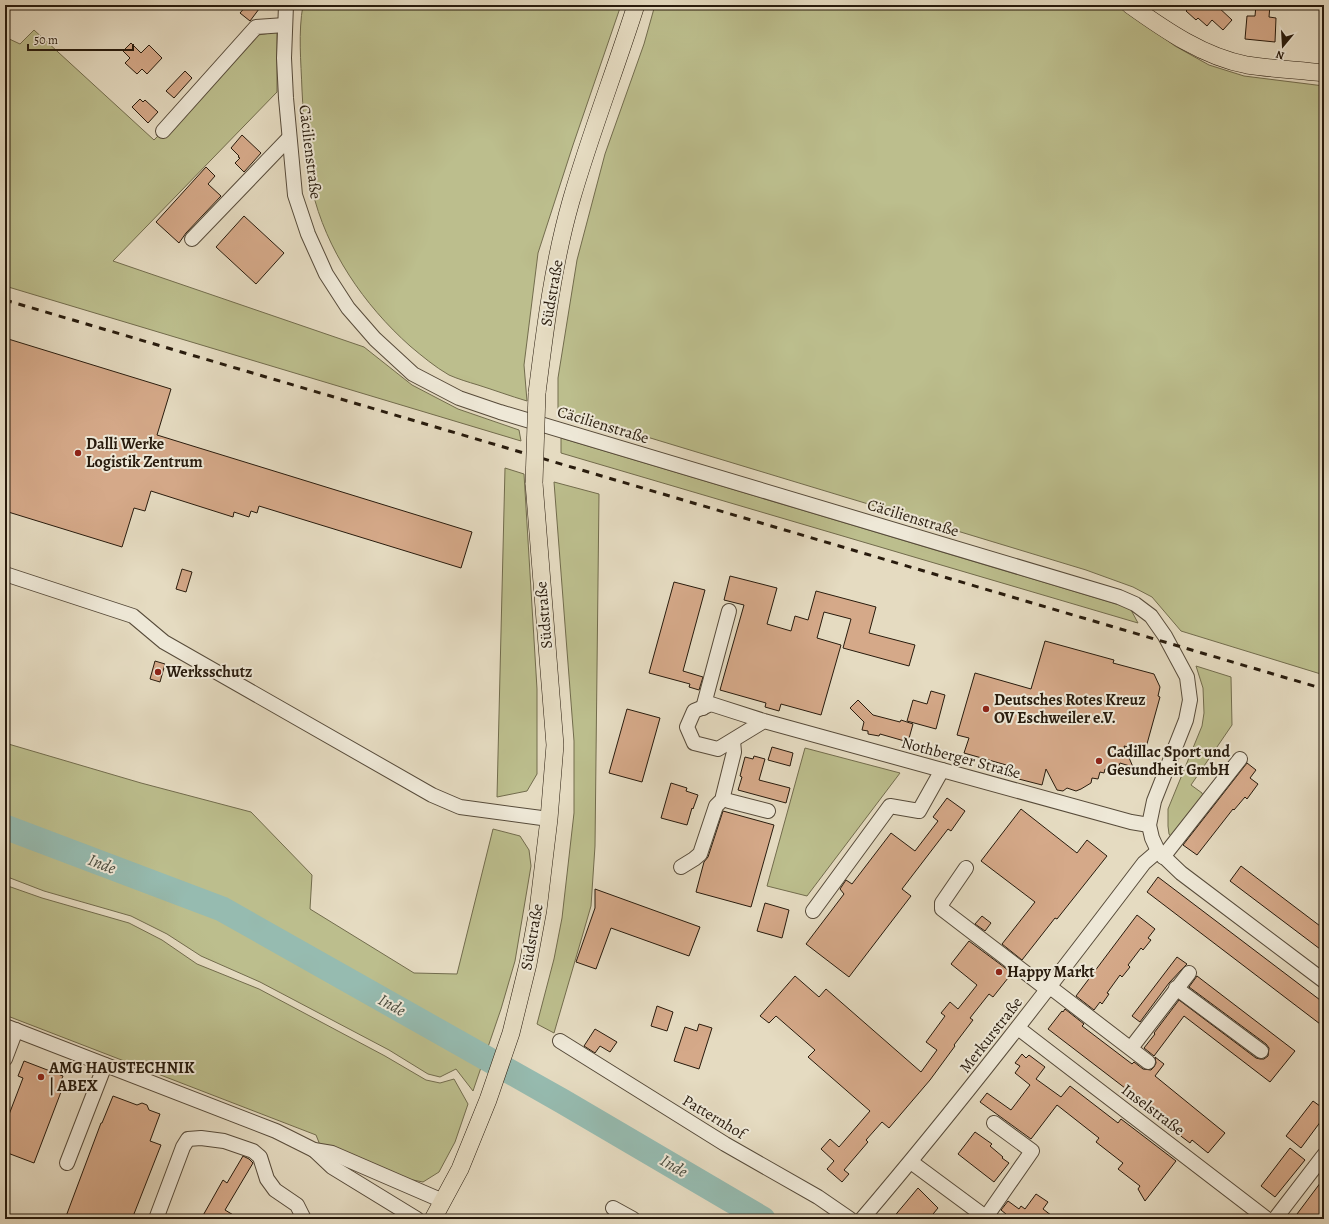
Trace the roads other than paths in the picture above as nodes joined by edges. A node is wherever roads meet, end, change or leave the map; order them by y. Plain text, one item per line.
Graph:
1 (286, 5) edge
2 (636, 5) edge
3 (1130, 5) edge
4 (285, 25) junction
5 (1324, 74) edge
6 (163, 131) dead end
7 (289, 138) junction
8 (192, 238) dead end
9 (5, 574) edge
10 (729, 612) dead end
11 (703, 708) junction
12 (764, 721) junction
13 (733, 741) junction
14 (1240, 759) dead end
15 (942, 770) junction
16 (724, 798) junction
17 (768, 811) dead end
18 (549, 819) junction
19 (1149, 825) junction
20 (1160, 854) junction
21 (681, 867) dead end
22 (966, 868) dead end
23 (813, 911) dead end
24 (1189, 973) dead end
25 (1324, 981) edge
26 (1049, 988) junction
27 (1176, 988) junction
28 (10, 1028) edge
29 (1018, 1028) junction
30 (560, 1042) dead end
31 (1131, 1048) junction
32 (1261, 1052) dead end
33 (5, 1059) edge
34 (1148, 1062) dead end
35 (105, 1065) junction
36 (994, 1124) dead end
37 (314, 1150) junction
38 (1324, 1155) edge
39 (911, 1162) junction
40 (68, 1163) dead end
41 (443, 1201) junction
42 (613, 1208) dead end
43 (987, 1218) edge
44 (156, 1219) edge
45 (304, 1219) edge
46 (417, 1219) edge
47 (433, 1219) edge
48 (633, 1219) edge
49 (850, 1219) edge
50 (862, 1219) edge
51 (1267, 1219) edge
52 (1275, 1219) edge

1 - 4 street, Cäcilienstraße
2 - 18 main road, Südstraße, bridge
3 - 5 main road
4 - 6 street
4 - 7 street, Cäcilienstraße
7 - 8 street
7 - 19 street, Cäcilienstraße
9 - 18 street
10 - 11 street
11 - 12 street, Nothberger Straße
11 - 13 street
12 - 13 street
12 - 15 street, Nothberger Straße
13 - 16 street
14 - 20 street, Merkurstraße
15 - 19 street, Nothberger Straße
15 - 23 street
16 - 17 street
16 - 21 street
18 - 41 main road, Südstraße
19 - 20 street
20 - 25 street
20 - 26 street, Merkurstraße
22 - 26 street
24 - 27 street
26 - 29 street, Merkurstraße
26 - 31 street
27 - 31 street
27 - 32 street
28 - 33 street
28 - 35 street
29 - 39 street, Merkurstraße
29 - 51 street, Inselstraße
30 - 49 street, Patternhof
31 - 34 street
35 - 37 street
35 - 40 street
36 - 43 street
37 - 41 street
37 - 46 street
38 - 52 street
39 - 43 street
39 - 50 street, Merkurstraße
41 - 47 main road, Südstraße
42 - 48 street
44 - 45 street

